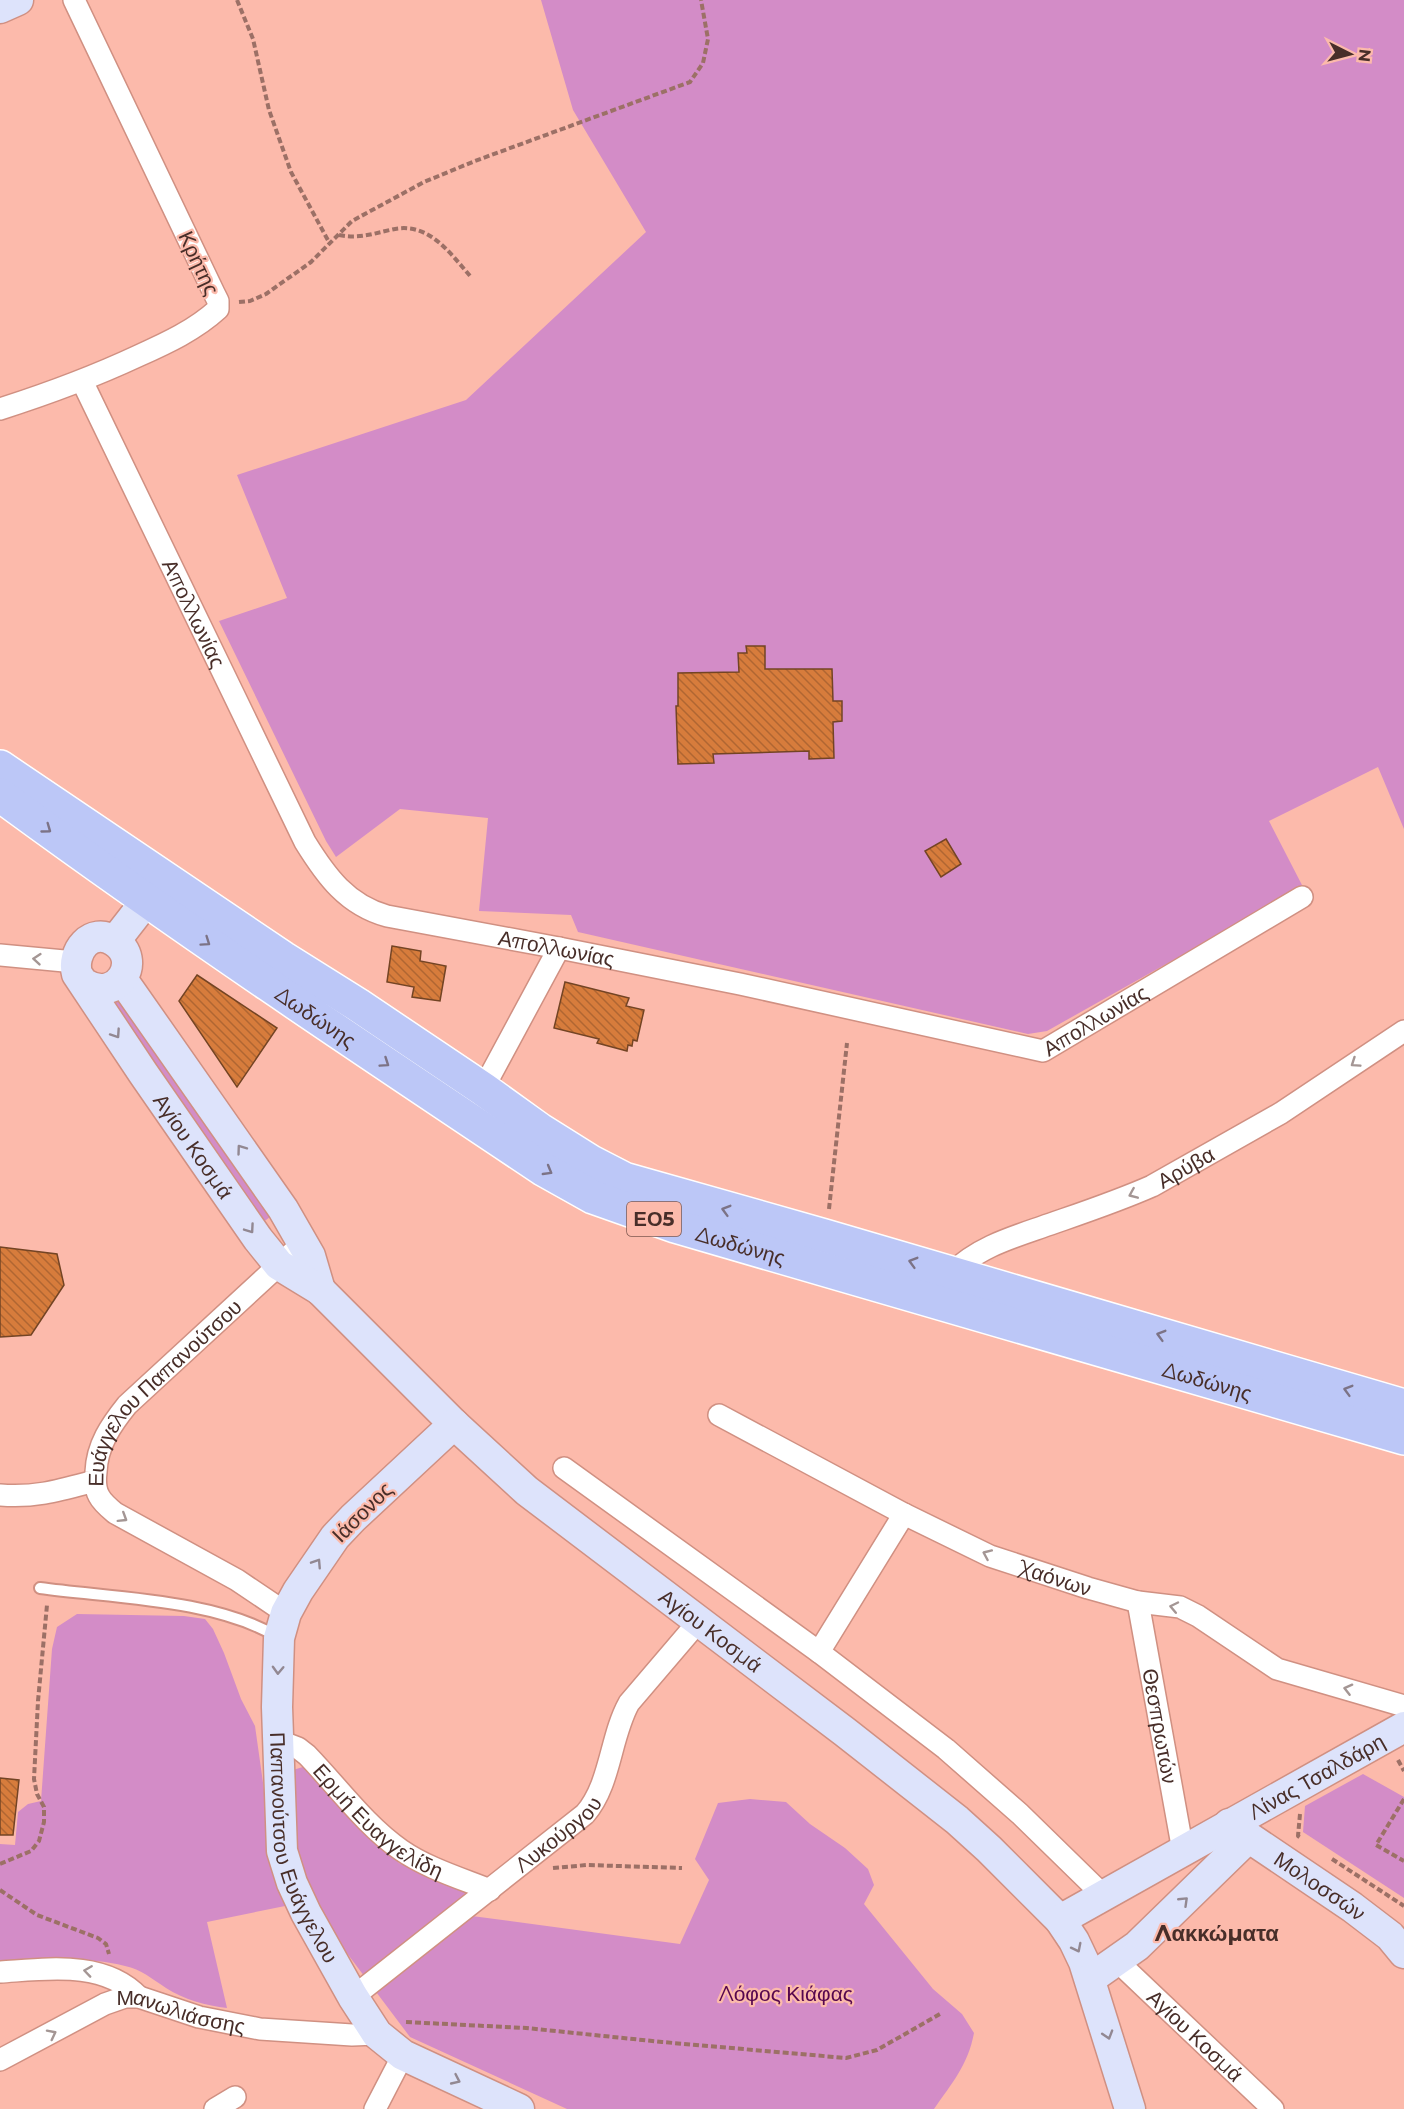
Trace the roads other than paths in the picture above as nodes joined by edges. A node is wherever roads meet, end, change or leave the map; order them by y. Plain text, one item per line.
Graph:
1 (18, 0) edge
2 (74, 0) edge
3 (0, 9) edge
4 (82, 381) junction
5 (0, 409) edge
6 (0, 766) edge
7 (0, 795) edge
8 (155, 889) junction
9 (1302, 897) dead end
10 (115, 941) junction
11 (559, 948) junction
12 (0, 955) edge
13 (80, 973) junction
14 (122, 978) junction
15 (1404, 1031) edge
16 (483, 1089) junction
17 (304, 1242) junction
18 (279, 1265) junction
19 (952, 1273) junction
20 (320, 1290) junction
21 (1404, 1406) edge
22 (718, 1415) dead end
23 (454, 1424) junction
24 (1404, 1438) edge
25 (564, 1468) dead end
26 (95, 1480) junction
27 (0, 1495) edge
28 (904, 1514) junction
29 (44, 1589) road end
30 (1138, 1602) junction
31 (699, 1621) junction
32 (283, 1625) junction
33 (819, 1652) junction
34 (1404, 1706) edge
35 (1404, 1727) edge
36 (277, 1740) junction
37 (1238, 1831) junction
38 (1183, 1851) junction
39 (490, 1890) junction
40 (1104, 1896) junction
41 (1060, 1920) junction
42 (1404, 1953) edge
43 (1117, 1961) junction
44 (0, 1972) edge
45 (1090, 1979) junction
46 (139, 1997) junction
47 (353, 1997) junction
48 (377, 2034) junction
49 (403, 2055) junction
50 (0, 2060) edge
51 (235, 2097) dead end
52 (215, 2109) edge
53 (375, 2109) edge
54 (519, 2109) edge
55 (1130, 2109) edge
56 (1273, 2109) edge

1 - 3 street
2 - 4 street, Κρήτης
4 - 5 street, Κρήτης
4 - 11 street, Απολλωνίας
6 - 8 main road, Δωδώνης / ΕΟ5
7 -> 8 main road, Δωδώνης / ΕΟ5
8 - 10 street
8 - 16 main road, Δωδώνης / ΕΟ5
8 -> 24 main road, Δωδώνης / ΕΟ5
9 - 11 street, Απολλωνίας
10 - 13 street
10 - 14 street
11 - 16 street
13 -> 12 street
13 - 14 street
13 -> 18 street, Αγίου Κοσμά
17 -> 14 street, Αγίου Κοσμά
15 -> 19 street, Αρύβα
19 -> 16 main road, Δωδώνης / ΕΟ5
17 - 18 street, Ευάγγελου Παπανούτσου
17 - 20 street, Αγίου Κοσμά
18 - 20 street, Αγίου Κοσμά
18 - 26 street, Ευάγγελου Παπανούτσου
21 -> 19 main road, Δωδώνης / ΕΟ5
20 - 23 street, Αγίου Κοσμά
22 - 28 street, Χαόνων
23 - 31 street, Αγίου Κοσμά
32 -> 23 street, Ιάσονος
25 - 33 street
26 - 27 street
26 -> 32 street, Ευάγγελου Παπανούτσου
30 -> 28 street, Χαόνων
28 - 33 street
29 - 32 lane
34 -> 30 street, Χαόνων
30 - 38 street, Θεσπρωτών
31 - 39 street, Λυκούργου
31 - 41 street, Αγίου Κοσμά
32 -> 36 street, Παπανούτσου Ευάγγελου
33 - 40 street
35 - 37 street, Λίνας Τσαλδάρη
36 - 39 street, Ερμή Ευαγγελίδη
36 - 47 street, Παπανούτσου Ευάγγελου
37 - 38 street
37 - 42 street, Μολοσσών
43 -> 37 street
38 - 40 street
39 - 47 street, Λυκούργου
40 - 41 street
41 -> 45 street, Αγίου Κοσμά
43 - 45 street
43 - 56 street, Αγίου Κοσμά
46 -> 44 street
45 -> 55 street, Αγίου Κοσμά
46 - 48 street, Μανωλιάσσης
50 -> 46 street, Μανωλιάσσης
47 - 48 street, Παπανούτσου Ευάγγελου
48 - 49 street, Παπανούτσου Ευάγγελου
49 - 53 street
49 -> 54 street, Παπανούτσου Ευάγγελου
51 - 52 street

